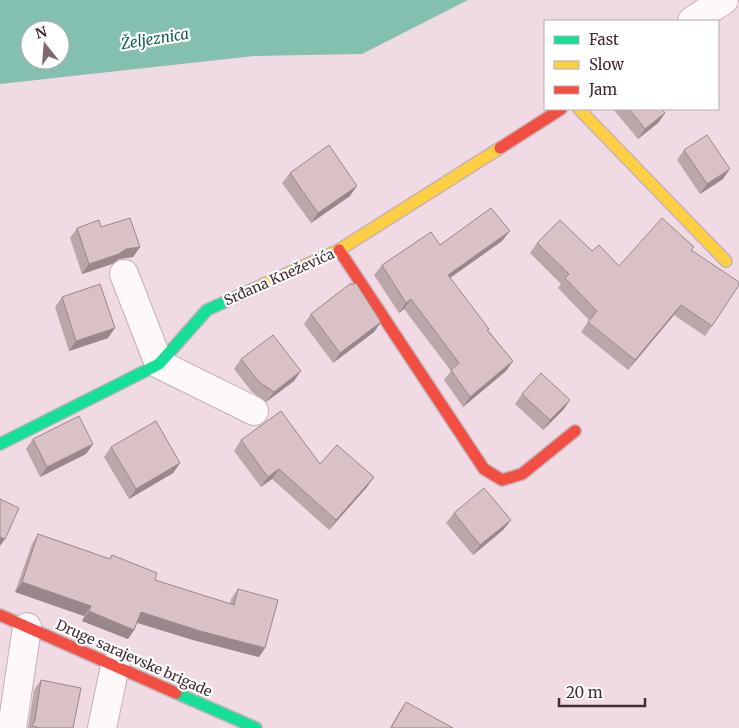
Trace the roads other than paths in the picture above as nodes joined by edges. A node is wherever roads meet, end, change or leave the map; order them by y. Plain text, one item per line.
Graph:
1 (724, 0) edge
2 (694, 20) edge
3 (559, 110) edge
4 (580, 110) edge
5 (340, 250) junction
6 (726, 261) dead end
7 (124, 274) dead end
8 (159, 364) junction
9 (254, 411) dead end
10 (575, 431) dead end
11 (0, 444) edge
12 (0, 615) edge
13 (27, 627) junction
14 (115, 666) junction
15 (12, 728) edge
16 (102, 728) edge
17 (256, 728) edge

1 - 2 street
3 - 5 street, Srđana Kneževića
4 - 6 street
5 - 8 street, Srđana Kneževića
5 - 10 street
7 - 8 street
8 - 9 street
8 - 11 street, Srđana Kneževića
12 - 13 street, Druge sarajevske brigade
13 - 14 street, Druge sarajevske brigade
13 - 15 street
14 - 16 street
14 - 17 street, Druge sarajevske brigade

